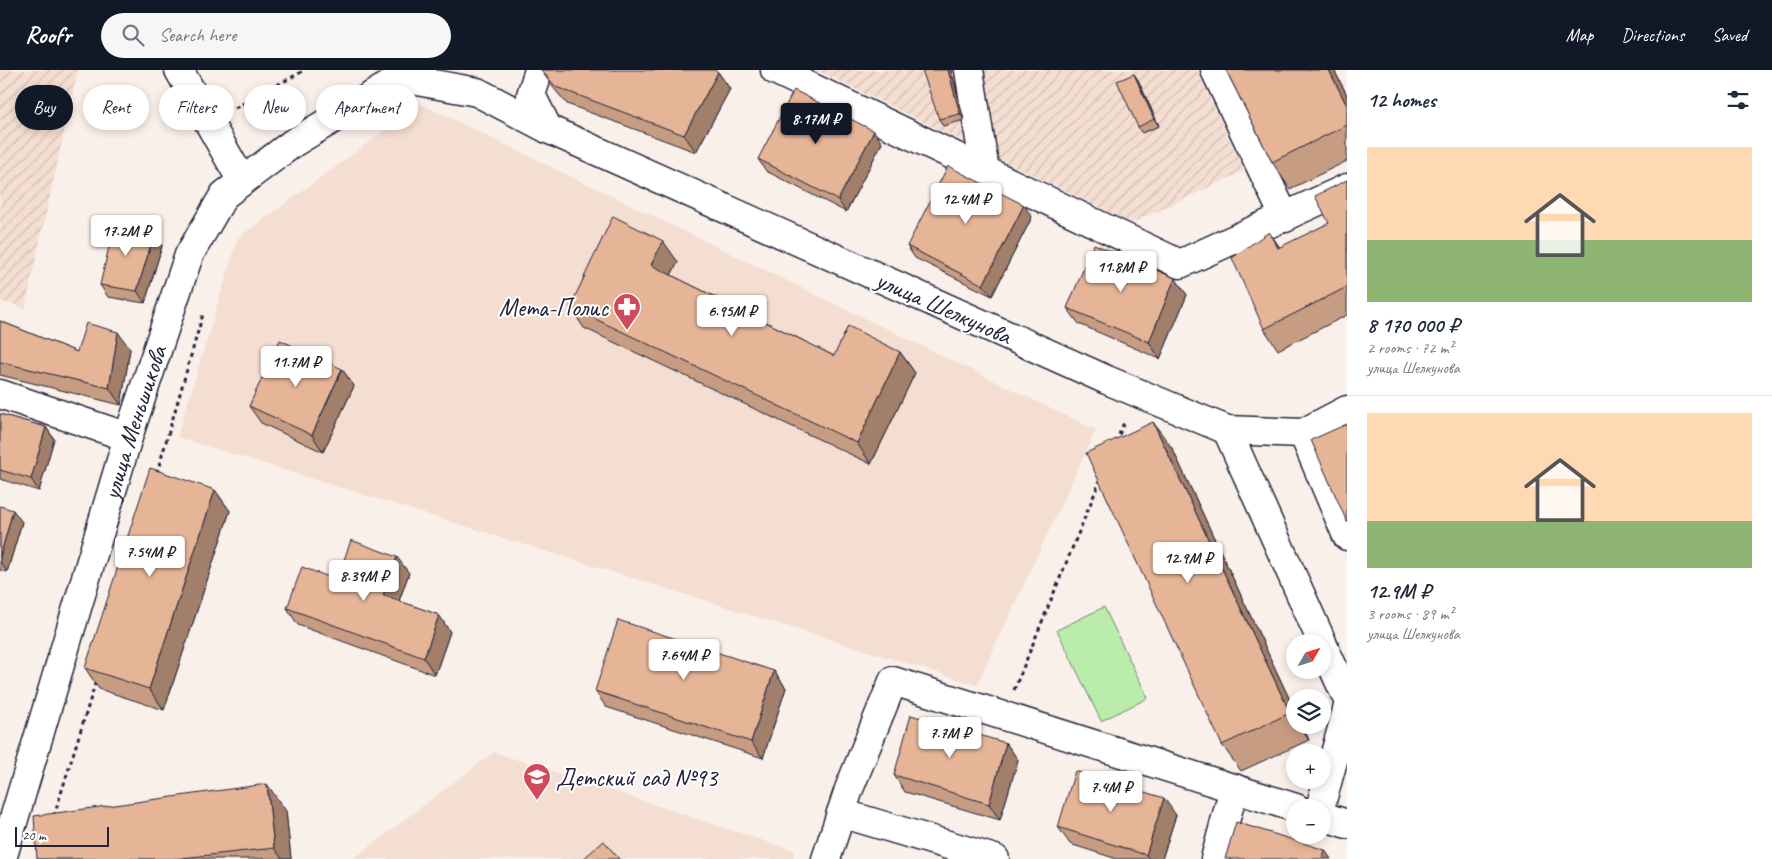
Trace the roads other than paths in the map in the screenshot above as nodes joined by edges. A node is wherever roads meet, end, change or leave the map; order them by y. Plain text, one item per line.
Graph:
1 (179, 70) edge
2 (539, 70) edge
3 (776, 70) edge
4 (969, 70) edge
5 (1215, 70) edge
6 (411, 74) edge
7 (548, 128) junction
8 (986, 171) junction
9 (233, 188) junction
10 (1347, 188) edge
11 (1285, 218) junction
12 (0, 394) edge
13 (1347, 410) edge
14 (1227, 430) junction
15 (1303, 432) junction
16 (128, 437) junction
17 (1347, 536) edge
18 (1318, 634) edge
19 (1331, 663) edge
20 (1347, 698) edge
21 (1347, 710) edge
22 (1234, 788) junction
23 (1322, 799) edge
24 (845, 801) junction
25 (1286, 805) edge
26 (1331, 819) edge
27 (1347, 824) edge
28 (2, 859) edge
29 (826, 859) edge
30 (995, 859) edge
31 (1215, 859) edge

1 - 9 street
2 - 7 street
3 - 8 street
4 - 8 street
5 - 11 street
6 - 7 street, улица Шелкунова
6 - 9 street, улица Шелкунова
7 - 14 street, улица Шелкунова
8 - 11 street
9 - 16 street, улица Меньшикова
10 - 11 street
12 - 16 street
13 - 15 street, улица Шелкунова
14 - 15 street, улица Шелкунова
14 - 18 street
15 - 17 street
16 - 28 street, улица Меньшикова
19 - 20 street
21 - 23 street
22 - 24 street
22 - 25 street
22 - 31 street
24 - 29 street
24 - 30 street
26 - 27 street

